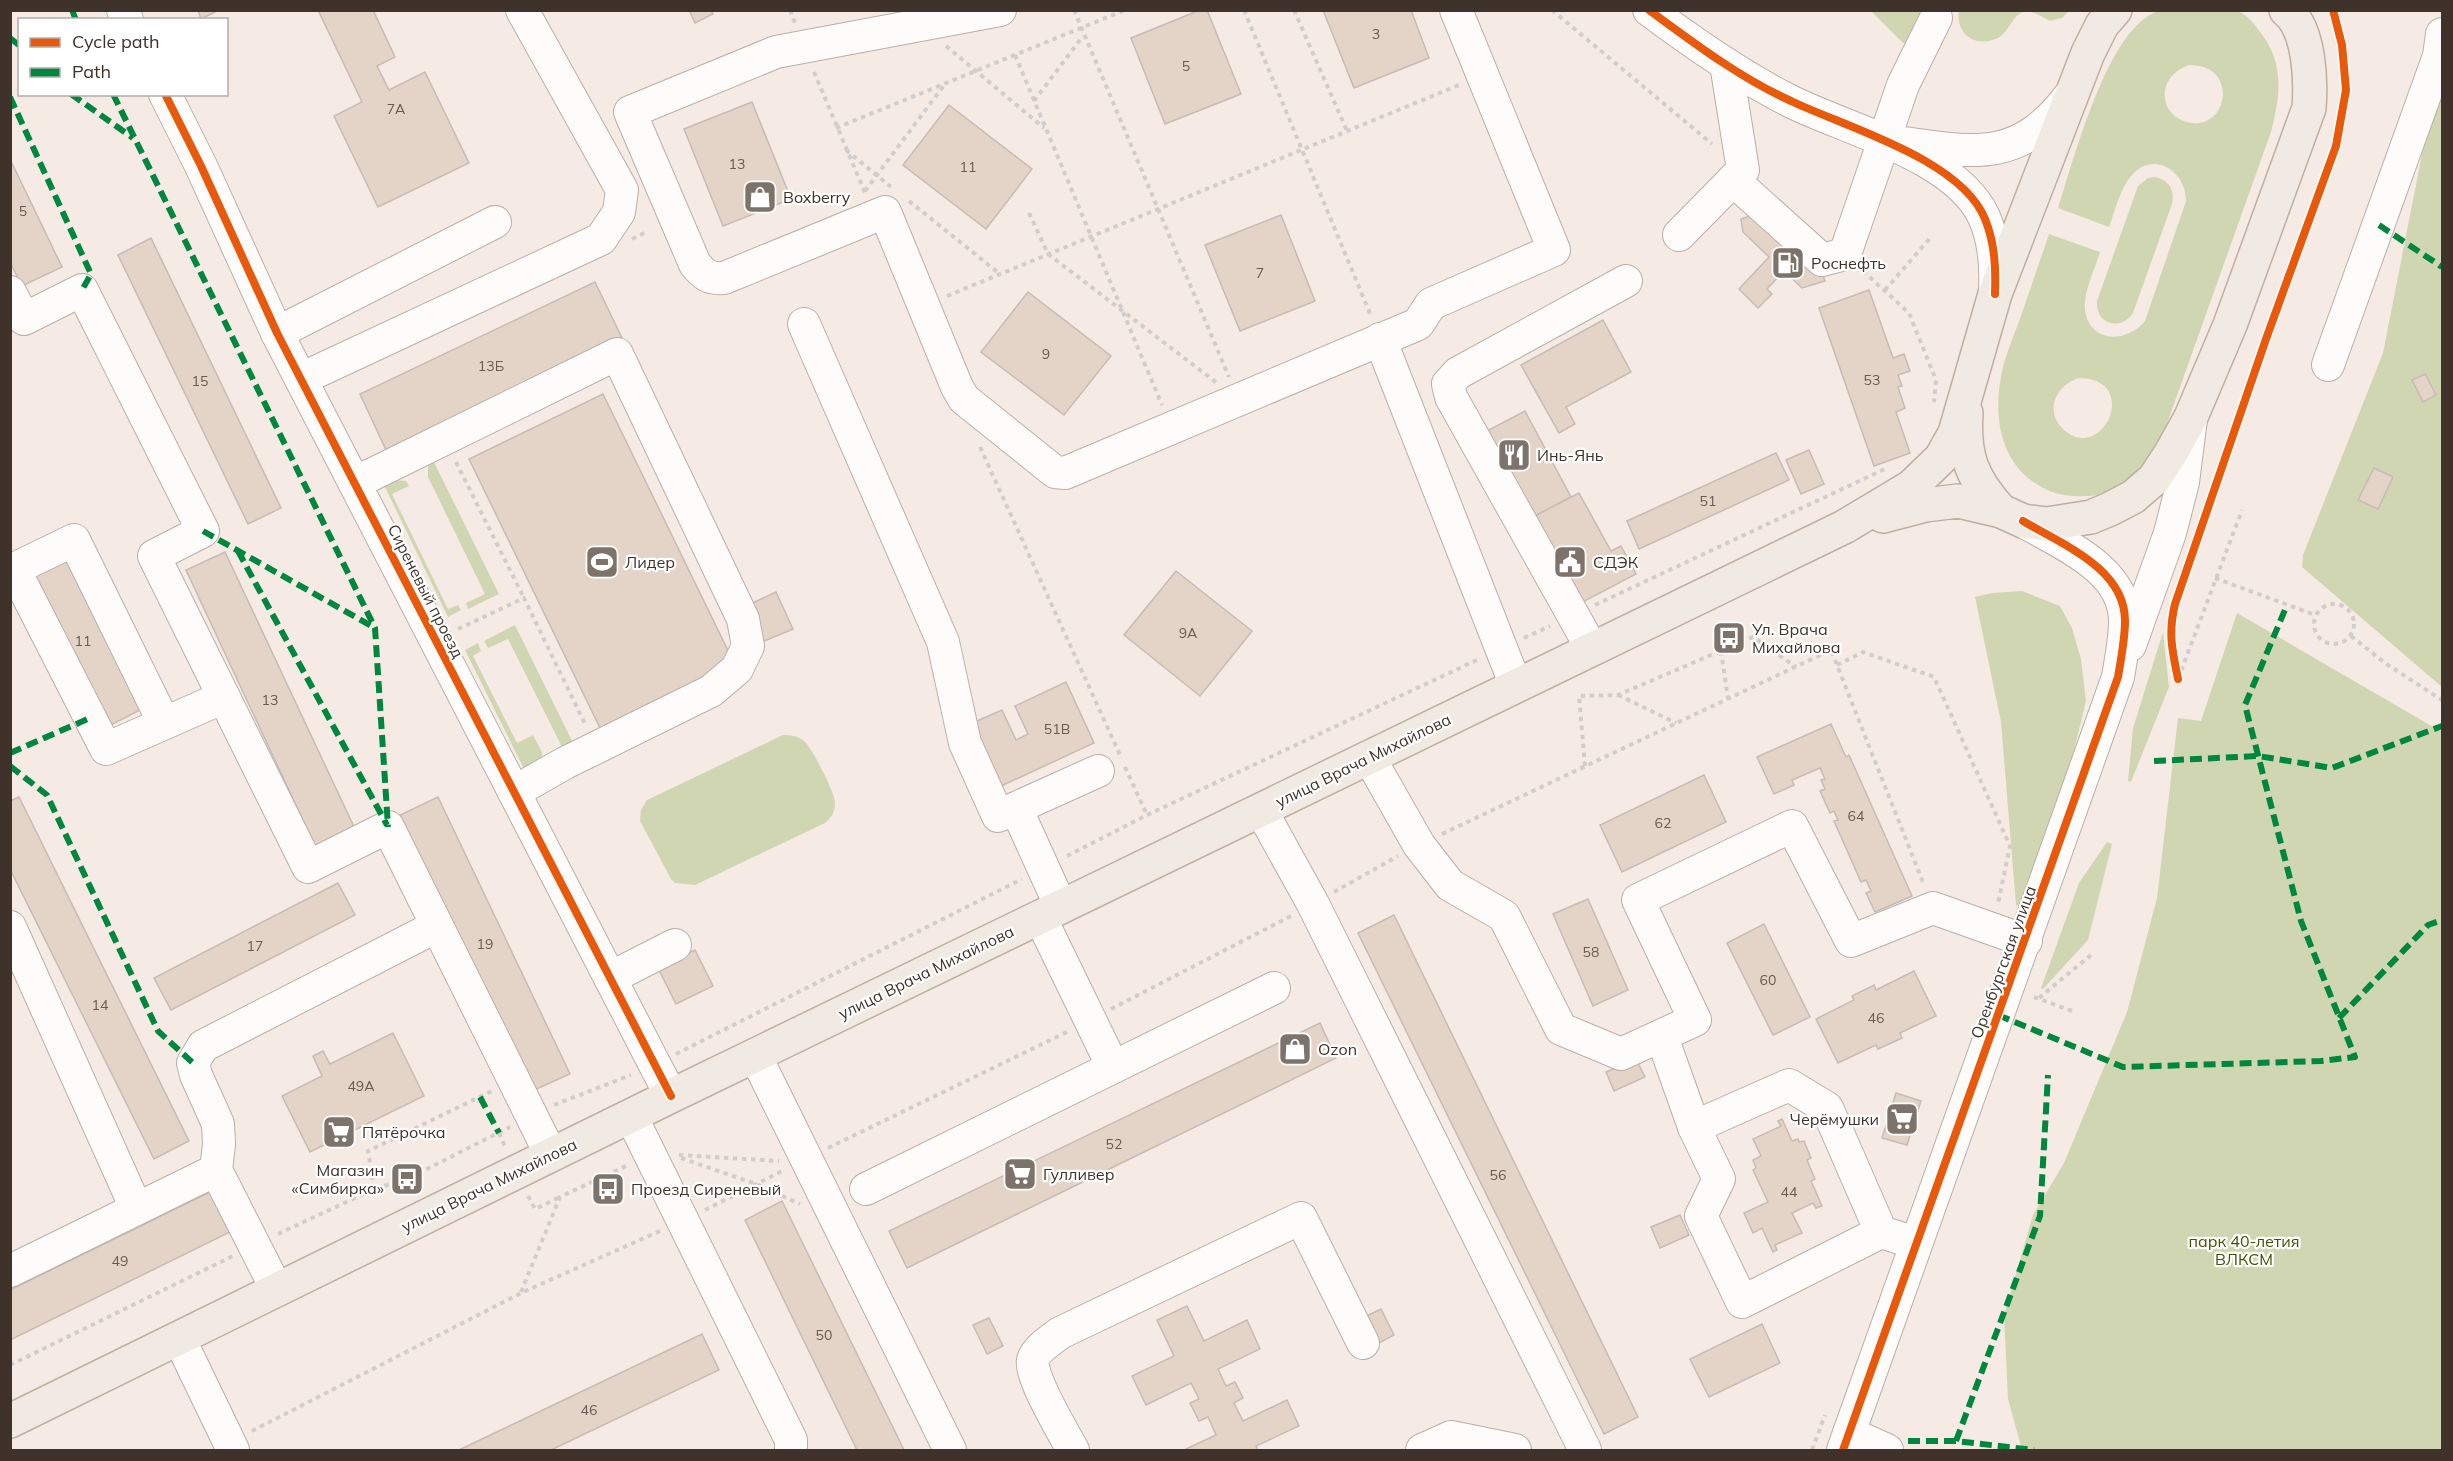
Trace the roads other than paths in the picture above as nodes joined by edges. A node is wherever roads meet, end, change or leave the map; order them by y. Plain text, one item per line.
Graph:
1 (522, 10) edge
2 (1000, 10) edge
3 (1455, 10) edge
4 (1649, 10) edge
5 (2115, 10) edge
6 (2289, 12) edge
7 (1936, 18) dead end
8 (2442, 34) edge
9 (1726, 64) junction
10 (2073, 91) junction
11 (166, 96) edge
12 (1886, 141) junction
13 (1733, 180) junction
14 (495, 222) dead end
15 (1679, 236) dead end
16 (1626, 281) dead end
17 (10, 292) edge
18 (1995, 294) junction
19 (804, 324) dead end
20 (277, 333) junction
21 (1380, 339) junction
22 (2328, 364) dead end
23 (301, 379) junction
24 (1969, 381) junction
25 (2191, 417) junction
26 (354, 482) junction
27 (2012, 516) junction
28 (1844, 527) junction
29 (1592, 650) junction
30 (2118, 677) junction
31 (1516, 686) junction
32 (224, 697) junction
33 (164, 723) junction
34 (1369, 757) junction
35 (1098, 771) dead end
36 (514, 792) junction
37 (1016, 808) junction
38 (1261, 810) junction
39 (1051, 912) junction
40 (437, 926) junction
41 (10, 927) edge
42 (2026, 941) junction
43 (675, 945) dead end
44 (610, 978) junction
45 (1274, 988) dead end
46 (1662, 1037) junction
47 (755, 1055) junction
48 (1113, 1067) junction
49 (671, 1096) junction
50 (631, 1116) junction
51 (1695, 1126) junction
52 (551, 1155) junction
53 (216, 1170) junction
54 (866, 1189) dead end
55 (136, 1208) junction
56 (1881, 1232) junction
57 (1915, 1244) junction
58 (10, 1271) edge
59 (277, 1290) junction
60 (179, 1338) junction
61 (1363, 1343) dead end
62 (10, 1421) edge
63 (1846, 1442) edge
64 (231, 1447) edge
65 (791, 1450) edge
66 (950, 1450) edge
67 (1073, 1450) edge
68 (1422, 1450) edge
69 (1515, 1450) edge
70 (1585, 1450) edge
71 (1887, 1450) edge

1 - 23 street
2 - 21 street
3 - 21 street
4 - 9 street
5 - 10 main road
6 - 25 main road
7 - 12 street
8 - 22 street
9 - 12 street
9 - 13 street
10 - 12 street
10 - 18 main road
11 - 20 street, Сиреневый проезд
12 - 13 street
12 - 18 street
13 - 15 street
14 - 20 street
16 - 29 street
17 - 32 street
18 - 24 main road
19 - 37 street
20 - 23 street, Сиреневый проезд
21 - 31 street
23 - 26 street, Сиреневый проезд
24 - 27 main road
24 - 28 main road
25 - 27 main road
25 - 30 street
26 - 36 street, Сиреневый проезд
26 - 36 street
27 - 28 main road, Оренбургская улица
27 - 30 street, Оренбургская улица
28 - 29 main road, улица Врача Михайлова
29 - 31 main road, улица Врача Михайлова
30 - 42 street, Оренбургская улица
31 - 34 main road, улица Врача Михайлова
32 - 33 street
32 - 40 street
33 - 33 street
34 - 38 main road, улица Врача Михайлова
34 - 46 street
35 - 37 street
36 - 44 street, Сиреневый проезд
37 - 39 street
38 - 39 main road, улица Врача Михайлова
38 - 70 street
39 - 47 main road, улица Врача Михайлова
39 - 48 street
40 - 52 street
40 - 53 street
41 - 55 street
42 - 46 street
42 - 57 street, Оренбургская улица
43 - 44 street
44 - 49 street, Сиреневый проезд
45 - 48 street
46 - 51 street
47 - 49 main road, улица Врача Михайлова
47 - 66 street
48 - 54 street
49 - 50 main road, улица Врача Михайлова
50 - 52 main road, улица Врача Михайлова
50 - 65 street
51 - 56 street
51 - 56 street
52 - 59 main road, улица Врача Михайлова
53 - 55 street
53 - 59 street
55 - 58 street
56 - 57 street
57 - 63 street, Оренбургская улица
59 - 60 main road, улица Врача Михайлова
60 - 62 main road, улица Врача Михайлова
60 - 64 street
61 - 67 street
63 - 71 street
68 - 69 street

